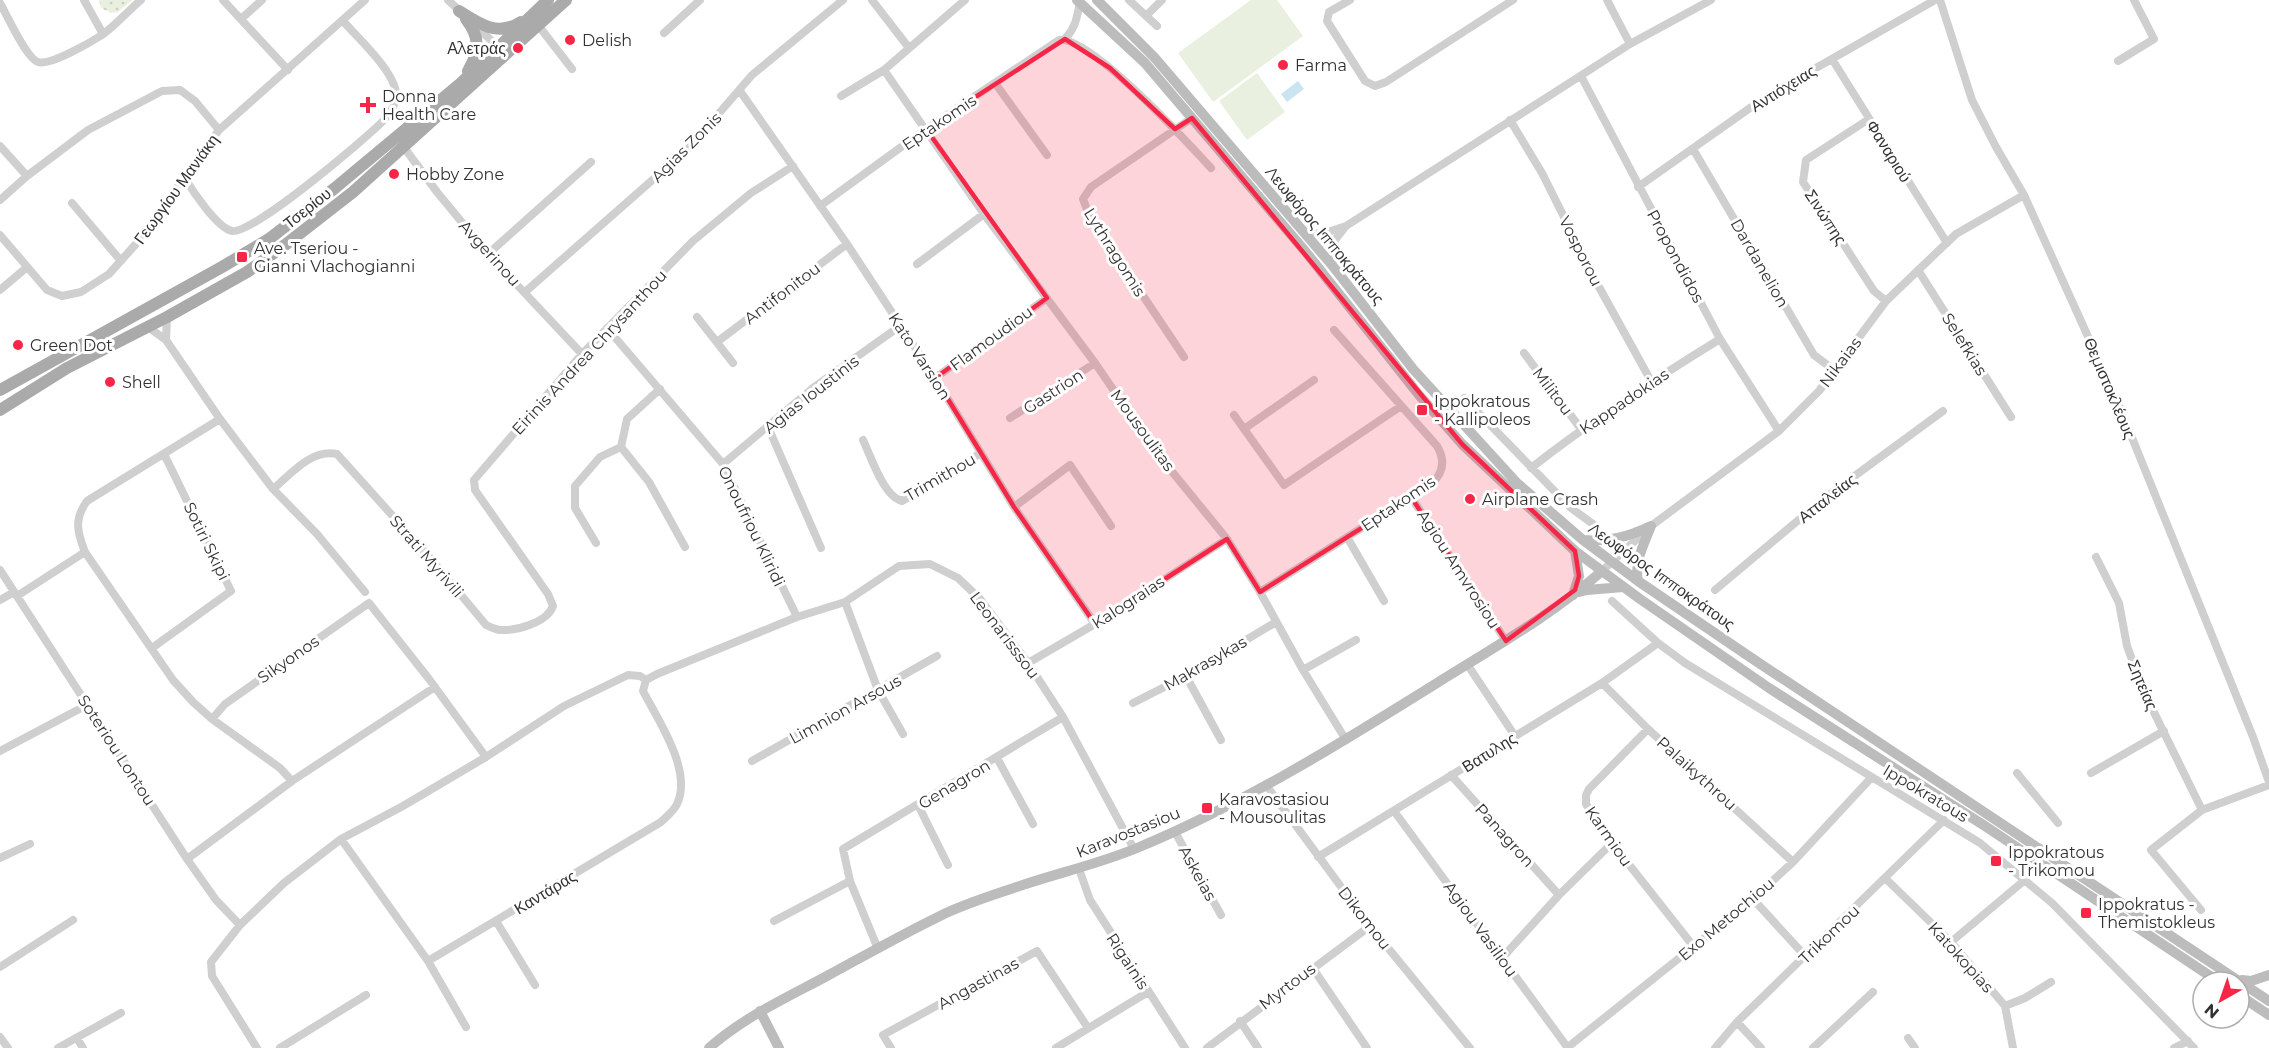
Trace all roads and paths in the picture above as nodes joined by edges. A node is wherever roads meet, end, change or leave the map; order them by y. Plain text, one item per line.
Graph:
1 (84, 0) edge
2 (141, 0) edge
3 (223, 0) edge
4 (262, 0) edge
5 (365, 0) edge
6 (448, 0) edge
7 (548, 0) edge
8 (566, 0) edge
9 (700, 0) edge
10 (843, 0) edge
11 (873, 0) edge
12 (965, 0) edge
13 (1097, 0) edge
14 (1129, 0) edge
15 (1162, 0) edge
16 (1350, 0) edge
17 (1513, 0) edge
18 (1606, 0) edge
19 (1711, 0) edge
20 (1935, 0) edge
21 (1940, 0) edge
22 (2134, 0) edge
23 (1079, 1) edge
24 (0, 3) edge
25 (459, 11) junction
26 (537, 12) junction
27 (1147, 15) junction
28 (1098, 18) junction
29 (241, 19) junction
30 (343, 21) junction
31 (1076, 22) junction
32 (538, 25) junction
33 (1156, 26) dead end
34 (664, 33) dead end
35 (103, 34) junction
36 (1062, 40) junction
37 (1630, 44) junction
38 (501, 45) junction
39 (909, 48) junction
40 (1832, 59) junction
41 (2118, 61) dead end
42 (572, 69) dead end
43 (288, 70) junction
44 (884, 70) junction
45 (1581, 76) junction
46 (461, 82) junction
47 (995, 83) junction
48 (740, 91) junction
49 (841, 96) dead end
50 (1192, 118) junction
51 (1869, 119) junction
52 (1510, 120) junction
53 (926, 129) junction
54 (1175, 129) junction
55 (219, 130) junction
56 (403, 146) junction
57 (0, 147) edge
58 (1693, 149) junction
59 (1047, 155) dead end
60 (591, 162) dead end
61 (793, 166) junction
62 (1211, 168) dead end
63 (27, 176) junction
64 (184, 177) junction
65 (1638, 187) junction
66 (2024, 195) junction
67 (0, 200) edge
68 (72, 203) dead end
69 (820, 206) junction
70 (984, 214) junction
71 (1346, 226) junction
72 (1304, 232) junction
73 (0, 235) edge
74 (1947, 243) junction
75 (847, 244) junction
76 (488, 254) junction
77 (121, 261) junction
78 (917, 264) dead end
79 (1332, 265) junction
80 (26, 268) junction
81 (1918, 270) junction
82 (0, 290) edge
83 (525, 292) junction
84 (1047, 298) junction
85 (1886, 301) junction
86 (167, 317) junction
87 (697, 317) dead end
88 (900, 326) junction
89 (148, 327) junction
90 (607, 328) junction
91 (1335, 330) dead end
92 (1720, 339) junction
93 (166, 340) junction
94 (717, 342) junction
95 (1524, 353) dead end
96 (582, 354) junction
97 (1184, 357) dead end
98 (733, 363) dead end
99 (1095, 363) junction
100 (1834, 370) junction
101 (935, 378) junction
102 (1314, 380) dead end
103 (1651, 381) junction
104 (660, 389) junction
105 (0, 390) edge
106 (1464, 398) dead end
107 (1401, 406) junction
108 (0, 410) edge
109 (1943, 411) dead end
110 (1234, 416) dead end
111 (2011, 417) dead end
112 (1010, 418) dead end
113 (220, 419) junction
114 (768, 427) junction
115 (1244, 429) junction
116 (1581, 429) junction
117 (1779, 431) junction
118 (863, 440) dead end
119 (621, 447) junction
120 (981, 453) junction
121 (164, 454) junction
122 (723, 464) junction
123 (1531, 468) junction
124 (273, 489) junction
125 (1411, 497) junction
126 (1014, 507) junction
127 (1593, 524) dead end
128 (1111, 526) dead end
129 (1651, 526) junction
130 (1347, 537) junction
131 (1227, 539) junction
132 (1583, 540) junction
133 (596, 543) dead end
134 (685, 547) dead end
135 (821, 548) dead end
136 (1575, 551) junction
137 (85, 552) junction
138 (2096, 557) dead end
139 (1611, 562) junction
140 (527, 568) joint
141 (1598, 568) junction
142 (0, 570) edge
143 (1638, 581) junction
144 (1623, 587) junction
145 (1715, 590) dead end
146 (365, 592) dead end
147 (1260, 592) junction
148 (16, 594) junction
149 (1573, 595) junction
150 (0, 600) edge
151 (1384, 601) dead end
152 (1612, 601) dead end
153 (845, 602) junction
154 (797, 617) junction
155 (1276, 622) junction
156 (1095, 624) junction
157 (1356, 640) dead end
158 (1506, 640) junction
159 (1658, 643) junction
160 (152, 648) junction
161 (937, 656) dead end
162 (1028, 663) junction
163 (1467, 664) junction
164 (1303, 670) junction
165 (1186, 675) junction
166 (646, 680) junction
167 (1602, 683) junction
168 (435, 687) junction
169 (878, 690) junction
170 (1133, 703) dead end
171 (87, 705) junction
172 (1063, 717) junction
173 (212, 719) junction
174 (1648, 729) junction
175 (2164, 731) junction
176 (903, 734) dead end
177 (1515, 736) junction
178 (1221, 740) dead end
179 (1346, 740) junction
180 (0, 751) edge
181 (486, 757) junction
182 (998, 758) junction
183 (752, 761) dead end
184 (2017, 773) dead end
185 (2091, 773) dead end
186 (1451, 775) junction
187 (1871, 778) junction
188 (292, 781) junction
189 (2269, 783) edge
190 (1266, 784) junction
191 (918, 806) junction
192 (2202, 810) junction
193 (1394, 811) junction
194 (1944, 820) junction
195 (2058, 823) dead end
196 (1033, 824) dead end
197 (1175, 832) junction
198 (341, 839) junction
199 (1612, 843) junction
200 (30, 844) dead end
201 (1134, 849) junction
202 (1318, 857) junction
203 (0, 858) edge
204 (187, 859) junction
205 (1793, 862) junction
206 (948, 865) dead end
207 (1079, 869) junction
208 (1886, 879) junction
209 (2026, 879) junction
210 (850, 881) junction
211 (1559, 896) junction
212 (1752, 899) junction
213 (2201, 910) dead end
214 (1221, 915) dead end
215 (73, 920) dead end
216 (496, 921) junction
217 (774, 921) dead end
218 (240, 925) junction
219 (1370, 926) junction
220 (1951, 942) junction
221 (1694, 947) junction
222 (878, 949) junction
223 (1806, 957) junction
224 (1502, 958) junction
225 (428, 960) junction
226 (0, 967) edge
227 (1312, 967) junction
228 (2201, 970) edge
229 (2223, 970) edge
230 (2269, 975) edge
231 (2251, 981) edge
232 (2051, 982) dead end
233 (535, 985) dead end
234 (2251, 989) edge
235 (1148, 992) junction
236 (1873, 992) dead end
237 (366, 995) dead end
238 (2269, 1001) edge
239 (2251, 1003) edge
240 (2005, 1006) junction
241 (760, 1011) junction
242 (121, 1013) dead end
243 (2269, 1015) edge
244 (1240, 1022) junction
245 (1737, 1022) junction
246 (466, 1027) dead end
247 (1088, 1028) junction
248 (0, 1036) edge
249 (77, 1038) junction
250 (1908, 1038) dead end
251 (2188, 1041) junction
252 (8, 1048) edge
253 (58, 1048) edge
254 (83, 1048) edge
255 (257, 1048) edge
256 (280, 1048) edge
257 (710, 1048) edge
258 (779, 1048) edge
259 (891, 1048) edge
260 (1056, 1048) edge
261 (1185, 1048) edge
262 (1207, 1048) edge
263 (1258, 1048) edge
264 (1367, 1048) edge
265 (1470, 1048) edge
266 (1568, 1048) edge
267 (1715, 1048) edge
268 (1761, 1048) edge
269 (1813, 1048) edge
270 (1915, 1048) edge
271 (2013, 1048) edge
272 (2174, 1048) edge
273 (2194, 1048) edge

1 - 35 street
2 - 35 street
3 - 29 street
4 - 29 street
5 - 30 street, Γεωργίου Μανιάκη
6 - 25 street
7 - 26 main road
8 - 32 main road, Τσερίου
9 - 34 street
10 - 48 street, Agias Zonis
11 - 39 street
12 - 39 street
13 - 72 main road, Λεωφόρος Ιπποκράτους
14 - 27 street
15 - 27 street
16 - 17 street
18 - 37 street
19 - 37 street
20 - 40 street, Αντιόχειας
21 - 66 street, Θεμιστοκλέους
22 - 41 street
23 - 28 main road, Λεωφόρος Ιπποκράτους
23 - 31 street
24 - 35 street
25 - 26 main road
25 - 38 street
25 - 46 main road
26 - 38 main road, Τσερίου
27 - 33 street
28 - 31 street
28 - 50 main road, Λεωφόρος Ιπποκράτους
29 - 43 street
30 - 43 street, Γεωργίου Μανιάκη
30 - 64 street
31 - 36 street
32 - 42 street
32 - 56 main road, Τσερίου
36 - 47 street, Eptakomis
36 - 54 street
37 - 45 street
38 - 46 main road, Τσερίου
39 - 44 street
40 - 51 street, Φαναριού
40 - 58 street, Αντιόχειας
43 - 55 street, Γεωργίου Μανιάκη
44 - 49 street
44 - 53 street, Mousoulitas
45 - 52 street
45 - 65 street, Propondidos
46 - 105 main road, Τσερίου
47 - 53 street, Eptakomis
47 - 59 street
48 - 61 street, Kato Varsion
48 - 83 street, Agias Zonis
50 - 54 street, Lythragomis
50 - 136 main road, Λεωφόρος Ιπποκράτους
51 - 74 street, Φαναριού
51 - 85 street, Σινώπης
52 - 71 street
52 - 103 street, Vosporou
53 - 69 street, Eptakomis
53 - 70 street, Mousoulitas
54 - 62 street
54 - 97 street, Lythragomis
55 - 63 street
55 - 64 street, Γεωργίου Μανιάκη
56 - 76 street, Avgerinou
56 - 86 main road, Τσερίου
57 - 63 street
58 - 65 street, Αντιόχειας
58 - 100 street, Dardanelion
60 - 76 street
61 - 69 street, Kato Varsion
61 - 90 street, Eirinis Andrea Chrysanthou
63 - 67 street
64 - 77 street, Γεωργίου Μανιάκη
65 - 92 street, Propondidos
66 - 74 street, Nikaias
66 - 189 street, Θεμιστοκλέους
68 - 77 street
69 - 75 street, Kato Varsion
70 - 78 street
70 - 84 street, Mousoulitas
71 - 72 street
71 - 79 street
72 - 79 main road, Λεωφόρος Ιπποκράτους
73 - 80 street
74 - 81 street, Nikaias
75 - 88 street, Kato Varsion
75 - 94 street, Antifonitou
76 - 83 street, Avgerinou
77 - 80 street, Γεωργίου Μανιάκη
79 - 132 main road, Λεωφόρος Ιπποκράτους
80 - 82 street
81 - 85 street, Nikaias
81 - 111 street, Selefkias
83 - 96 street, Avgerinou
84 - 99 street, Mousoulitas
84 - 101 street, Flamoudiou
85 - 100 street, Nikaias
86 - 89 main road, Τσερίου
86 - 93 street
87 - 94 street
88 - 101 street, Kato Varsion
88 - 114 street, Agias Ioustinis
89 - 93 street
89 - 108 main road, Τσερίου
90 - 96 street, Eirinis Andrea Chrysanthou
90 - 104 street, Onoufriou Kliridi
91 - 107 street, Eptakomis
92 - 103 street, Kappadokias
92 - 117 street, Propondidos
93 - 113 street
94 - 98 street
95 - 116 street, Militou
96 - 140 street, Eirinis Andrea Chrysanthou
99 - 112 street, Gastrion
99 - 131 street, Mousoulitas
100 - 117 street, Nikaias
101 - 120 street, Kato Varsion
102 - 115 street
103 - 116 street, Kappadokias
104 - 119 street
104 - 122 street, Onoufriou Kliridi
106 - 123 street
107 - 115 street
107 - 125 street, Eptakomis
109 - 145 street, Ατταλείας
110 - 115 street
113 - 121 street
113 - 124 street
114 - 122 street, Agias Ioustinis
114 - 135 street
116 - 123 street, Kappadokias
117 - 129 street, Nikaias
118 - 120 street, Trimithou
119 - 133 street
119 - 134 street
120 - 126 street, Kato Varsion
121 - 137 street
121 - 160 street, Sotiri Skipi
122 - 154 street, Onoufriou Kliridi
123 - 127 street
124 - 140 street, Strati Myrivili
124 - 146 street
125 - 130 street, Eptakomis
125 - 158 street, Agiou Amvrosiou
126 - 128 street
126 - 156 street, Kato Varsion
129 - 132 main road
129 - 139 street, Nikaias
129 - 143 main road
130 - 147 street, Eptakomis
130 - 151 street
131 - 147 street, Mousoulitas
131 - 156 street, Kalograias
132 - 139 main road, Λεωφόρος Ιπποκράτους
136 - 141 main road
136 - 149 main road
137 - 148 street
137 - 160 street
138 - 175 street, Σητείας
139 - 141 street, Nikaias
139 - 143 main road, Λεωφόρος Ιπποκράτους
141 - 144 main road, Λεωφόρος Ιπποκράτους
141 - 149 main road, Karavostasiou
142 - 148 street, Soteriou Lontou
143 - 229 main road, Λεωφόρος Ιπποκράτους
144 - 149 main road
144 - 228 main road, Λεωφόρος Ιπποκράτους
147 - 155 street, Mousoulitas
148 - 150 street
148 - 171 street, Soteriou Lontou
149 - 158 main road, Karavostasiou
152 - 159 street, Ippokratous
153 - 154 street, Leonarisssou
153 - 162 street, Leonarisssou
153 - 169 street
154 - 166 street, Leonarisssou
155 - 164 street, Mousoulitas
155 - 165 street, Makrasykas
156 - 162 street, Kalograias
157 - 164 street
158 - 163 main road, Karavostasiou
159 - 167 street, Βατυλης
159 - 187 street, Ippokratous
160 - 173 street
161 - 169 street, Limnion Arsous
162 - 172 street, Leonarisssou
163 - 177 street
163 - 179 main road, Karavostasiou
164 - 179 street, Mousoulitas
165 - 170 street, Makrasykas
165 - 178 street
166 - 181 street
166 - 216 street, Καντάρας
167 - 174 street, Palaikythrou
167 - 177 street, Βατυλης
168 - 173 street, Sikyonos
168 - 181 street
168 - 188 street
169 - 176 street
169 - 183 street, Limnion Arsous
171 - 180 street
171 - 204 street, Soteriou Lontou
172 - 182 street, Genagron
172 - 201 street, Leonarisssou
173 - 188 street
174 - 199 street, Karmiou
174 - 205 street, Palaikythrou
175 - 185 street
175 - 192 street, Σητείας
177 - 186 street, Βατυλης
179 - 190 main road, Karavostasiou
181 - 198 street
182 - 191 street, Genagron
182 - 196 street
184 - 195 street
186 - 193 street, Βατυλης
186 - 211 street, Panagron
187 - 194 street, Ippokratous
187 - 205 street, Exo Metochiou
188 - 204 street
189 - 192 street
190 - 197 main road, Karavostasiou
190 - 202 street, Dikomou
191 - 206 street
191 - 210 street, Genagron
192 - 213 street
193 - 202 street, Βατυλης
193 - 224 street, Agiou Vasiliou
194 - 208 street, Trikomou
194 - 209 street, Ippokratous
197 - 201 main road, Karavostasiou
197 - 214 street, Askeias
198 - 218 street
198 - 225 street
199 - 211 street
199 - 221 street, Karmiou
200 - 203 street
201 - 207 main road, Karavostasiou
202 - 219 street, Dikomou
204 - 218 street, Soteriou Lontou
205 - 212 street, Exo Metochiou
207 - 222 main road, Karavostasiou
207 - 235 street, Rigainis
208 - 220 street, Katokopias
208 - 223 street, Trikomou
209 - 220 street
209 - 251 street, Ippokratous
210 - 217 street
210 - 222 street
211 - 224 street
212 - 221 street, Exo Metochiou
212 - 223 street
215 - 226 street
216 - 225 street, Καντάρας
216 - 233 street
218 - 255 street
219 - 227 street, Myrtous
219 - 265 street, Dikomou
220 - 240 street, Katokopias
221 - 266 street, Exo Metochiou
222 - 241 main road, Karavostasiou
223 - 245 street, Trikomou
224 - 266 street, Agiou Vasiliou
225 - 246 street
227 - 244 street, Myrtous
227 - 264 street
230 - 231 main road
232 - 240 street
234 - 238 main road, Λεωφόρος Ιπποκράτους
235 - 247 street
235 - 261 street, Rigainis
236 - 269 street
237 - 256 street
239 - 243 main road
240 - 271 street, Katokopias
241 - 257 main road, Karavostasiou
241 - 258 main road
242 - 249 street
244 - 262 street, Myrtous
244 - 263 street
245 - 267 street, Trikomou
245 - 268 street
247 - 259 street, Angastinas
247 - 260 street
248 - 252 street
249 - 253 street
249 - 254 street
250 - 270 street
251 - 272 street
251 - 273 street, Ippokratous

